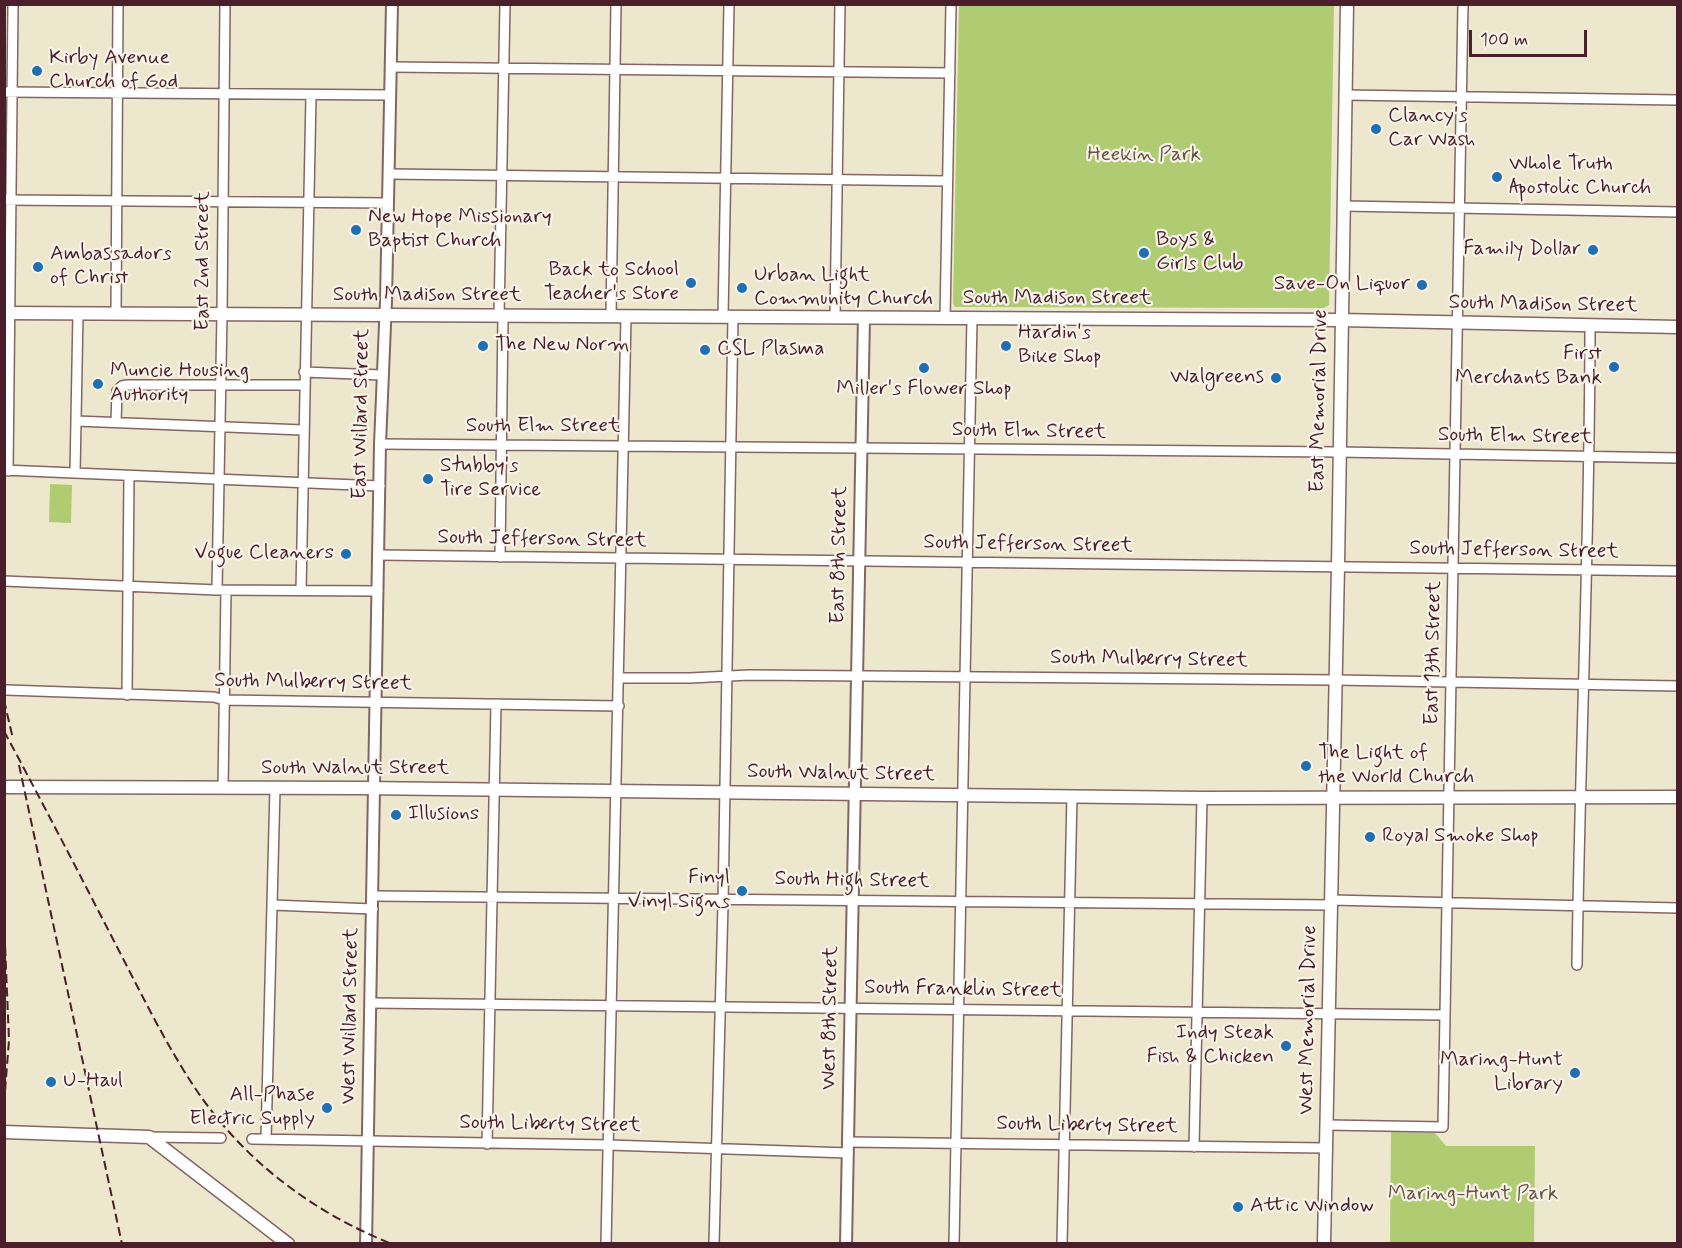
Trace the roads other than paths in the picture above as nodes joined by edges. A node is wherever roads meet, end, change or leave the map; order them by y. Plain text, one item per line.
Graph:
1 (13, 4) edge
2 (118, 4) edge
3 (225, 4) edge
4 (392, 4) edge
5 (505, 4) edge
6 (616, 4) edge
7 (729, 4) edge
8 (840, 4) edge
9 (951, 4) edge
10 (1347, 4) edge
11 (1463, 4) edge
12 (391, 67) junction
13 (504, 69) junction
14 (616, 69) junction
15 (728, 70) junction
16 (839, 72) junction
17 (950, 73) junction
18 (8, 92) edge
19 (118, 93) junction
20 (224, 93) junction
21 (390, 95) junction
22 (1345, 95) junction
23 (310, 96) junction
24 (1461, 97) junction
25 (1677, 100) edge
26 (388, 174) junction
27 (502, 176) junction
28 (613, 177) junction
29 (726, 178) junction
30 (838, 180) junction
31 (947, 182) junction
32 (8, 200) edge
33 (116, 201) junction
34 (222, 201) junction
35 (309, 202) junction
36 (388, 203) junction
37 (1343, 206) junction
38 (1460, 209) junction
39 (1677, 212) edge
40 (7, 313) edge
41 (78, 313) junction
42 (116, 313) junction
43 (222, 314) junction
44 (306, 314) junction
45 (384, 316) junction
46 (501, 316) junction
47 (611, 317) junction
48 (626, 317) junction
49 (728, 317) junction
50 (836, 317) junction
51 (864, 317) junction
52 (945, 318) junction
53 (972, 318) junction
54 (1340, 320) junction
55 (1458, 323) junction
56 (1590, 325) junction
57 (1677, 327) edge
58 (304, 372) junction
59 (382, 375) junction
60 (304, 385) junction
61 (221, 386) junction
62 (76, 421) junction
63 (116, 422) junction
64 (220, 426) junction
65 (303, 430) junction
66 (380, 444) junction
67 (502, 445) junction
68 (623, 446) junction
69 (731, 447) junction
70 (861, 448) junction
71 (969, 448) junction
72 (1339, 452) junction
73 (1455, 454) junction
74 (1589, 456) junction
75 (1677, 458) edge
76 (6, 471) edge
77 (75, 473) junction
78 (129, 476) junction
79 (219, 480) junction
80 (302, 484) junction
81 (380, 486) junction
82 (379, 555) junction
83 (500, 558) junction
84 (621, 558) junction
85 (730, 560) junction
86 (860, 562) junction
87 (967, 562) junction
88 (1338, 566) junction
89 (1453, 568) junction
90 (1586, 570) junction
91 (1677, 572) edge
92 (4, 581) edge
93 (129, 587) junction
94 (221, 590) junction
95 (301, 591) junction
96 (378, 591) junction
97 (727, 675) junction
98 (858, 676) junction
99 (965, 676) junction
100 (620, 678) junction
101 (1336, 680) junction
102 (1452, 682) junction
103 (1584, 684) junction
104 (1677, 686) edge
105 (6, 690) dead end
106 (127, 695) junction
107 (224, 700) junction
108 (377, 703) junction
109 (496, 704) junction
110 (619, 706) junction
111 (4, 787) edge
112 (223, 788) junction
113 (275, 789) junction
114 (375, 789) junction
115 (495, 790) junction
116 (617, 791) junction
117 (725, 793) junction
118 (856, 794) junction
119 (964, 795) junction
120 (1072, 796) junction
121 (1449, 797) junction
122 (1677, 797) edge
123 (1202, 798) junction
124 (1333, 798) junction
125 (1581, 798) junction
126 (373, 896) junction
127 (615, 897) junction
128 (492, 898) junction
129 (723, 898) junction
130 (853, 899) junction
131 (961, 901) junction
132 (1070, 901) junction
133 (1200, 903) junction
134 (1331, 903) junction
135 (1447, 903) junction
136 (272, 905) junction
137 (1578, 906) junction
138 (1677, 908) edge
139 (373, 909) junction
140 (1577, 965) dead end
141 (371, 1003) junction
142 (490, 1004) junction
143 (612, 1005) junction
144 (721, 1006) junction
145 (851, 1007) junction
146 (959, 1008) junction
147 (1068, 1010) junction
148 (1197, 1012) junction
149 (1329, 1013) junction
150 (1446, 1015) junction
151 (1327, 1125) junction
152 (4, 1132) edge
153 (149, 1137) junction
154 (221, 1138) dead end
155 (252, 1139) dead end
156 (266, 1139) junction
157 (368, 1141) junction
158 (487, 1144) junction
159 (956, 1144) junction
160 (1064, 1144) junction
161 (609, 1145) junction
162 (1194, 1147) junction
163 (848, 1148) junction
164 (1326, 1148) junction
165 (716, 1149) junction
166 (288, 1244) edge
167 (366, 1244) edge
168 (606, 1244) edge
169 (714, 1244) edge
170 (846, 1244) edge
171 (954, 1244) edge
172 (1062, 1244) edge
173 (1324, 1244) edge

1 - 18 street
2 - 19 street
3 - 20 street, East 2nd Street
4 - 12 street, East Willard Street
5 - 13 street
6 - 14 street
7 - 15 street
8 - 16 street
9 - 17 street
10 - 22 main road, East Memorial Drive
11 - 24 street, East 13th Street
12 - 13 street
12 - 21 street, East Willard Street
13 - 14 street
13 - 27 street
14 - 15 street
14 - 28 street
15 - 16 street
15 - 29 street
16 - 17 street
16 - 30 street
17 - 31 street
18 - 19 street
18 - 32 street
19 - 20 street
19 - 33 street
20 - 23 street
20 - 34 street, East 2nd Street
21 - 23 street
21 - 26 street, East Willard Street
22 - 24 street
22 - 37 main road, East Memorial Drive
23 - 35 street
24 - 25 street
24 - 38 street, East 13th Street
26 - 27 street
26 - 36 street, East Willard Street
27 - 28 street
27 - 46 street
28 - 29 street
28 - 47 street
29 - 30 street
29 - 49 street
30 - 31 street
30 - 50 street
31 - 52 street
32 - 33 street
32 - 40 street
33 - 34 street
33 - 42 street
34 - 35 street
34 - 43 street, East 2nd Street
35 - 36 street
35 - 44 street
36 - 45 street, East Willard Street
37 - 38 street
37 - 54 main road, East Memorial Drive
38 - 39 street
38 - 55 street, East 13th Street
40 - 41 main road, South Madison Street
40 - 76 street
41 - 42 main road, South Madison Street
41 - 62 street
42 - 43 main road, South Madison Street
43 - 44 main road, South Madison Street
43 - 61 street, East 2nd Street
44 - 45 main road, South Madison Street
44 - 58 street
45 - 46 main road, South Madison Street
45 - 59 street, East Willard Street
46 - 47 main road, South Madison Street
46 - 67 street
47 - 48 main road, South Madison Street
48 - 49 main road, South Madison Street
48 - 68 street
49 - 50 main road, South Madison Street
49 - 69 street
50 - 51 main road, South Madison Street
51 - 52 main road, South Madison Street
51 - 70 street, East 8th Street
52 - 53 main road, South Madison Street
53 - 54 main road, South Madison Street
53 - 71 street
54 - 55 main road, South Madison Street
54 - 72 main road, East Memorial Drive
55 - 56 main road, South Madison Street
55 - 73 street, East 13th Street
56 - 57 main road, South Madison Street
56 - 74 street
58 - 59 street
58 - 60 street
59 - 66 street, East Willard Street
60 - 61 street
60 - 65 street
61 - 63 street
61 - 64 street, East 2nd Street
62 - 63 street
62 - 77 street
63 - 64 street
64 - 65 street
64 - 79 street, East 2nd Street
65 - 80 street
66 - 67 street, South Elm Street
66 - 81 street, East Willard Street
67 - 68 street, South Elm Street
67 - 83 street
68 - 69 street, South Elm Street
68 - 84 street
69 - 70 street, South Elm Street
69 - 85 street
70 - 71 street, South Elm Street
70 - 86 street, East 8th Street
71 - 72 street, South Elm Street
71 - 87 street
72 - 73 street, South Elm Street
72 - 88 main road, East Memorial Drive
73 - 74 street, South Elm Street
73 - 89 street, East 13th Street
74 - 75 street, South Elm Street
74 - 90 street
76 - 77 street
77 - 78 street
78 - 79 street
78 - 93 street
79 - 80 street
79 - 94 street, East 2nd Street
80 - 81 street
80 - 95 street
81 - 82 street, East Willard Street
82 - 83 street, South Jefferson Street
82 - 96 street, East Willard Street
83 - 84 street, South Jefferson Street
84 - 85 street, South Jefferson Street
84 - 100 street
85 - 86 street, South Jefferson Street
85 - 97 street
86 - 87 street, South Jefferson Street
86 - 98 street, East 8th Street
87 - 88 street, South Jefferson Street
87 - 99 street
88 - 89 street, South Jefferson Street
88 - 101 main road, East Memorial Drive
89 - 90 street, South Jefferson Street
89 - 102 street, East 13th Street
90 - 91 street, South Jefferson Street
90 - 103 street
92 - 93 street
93 - 94 street
93 - 106 street
94 - 95 street
94 - 107 street, East 2nd Street
95 - 96 street
96 - 108 street, East Willard Street
97 - 98 street, South Mulberry Street
97 - 100 street, South Mulberry Street
97 - 117 street
98 - 99 street, South Mulberry Street
98 - 118 street, East 8th Street
99 - 101 street, South Mulberry Street
99 - 119 street
100 - 110 street
101 - 102 street, South Mulberry Street
101 - 124 main road, East Memorial Drive
102 - 103 street, South Mulberry Street
102 - 121 street, East 13th Street
103 - 104 street, South Mulberry Street
103 - 125 street
105 - 106 street, South Mulberry Street
106 - 107 street, South Mulberry Street
107 - 108 street, South Mulberry Street
107 - 112 street, East 2nd Street
108 - 109 street, South Mulberry Street
108 - 114 street, East Willard Street
109 - 110 street, South Mulberry Street
109 - 115 street
110 - 116 street
111 - 112 main road, South Walnut Street
112 - 113 main road, South Walnut Street
113 - 114 main road, South Walnut Street
113 - 136 street
114 - 115 main road, South Walnut Street
114 - 126 street, West Willard Street
115 - 116 main road, South Walnut Street
115 - 128 street
116 - 117 main road, South Walnut Street
116 - 127 street
117 - 118 main road, South Walnut Street
117 - 129 street
118 - 119 main road, South Walnut Street
118 - 130 street, West 8th Street
119 - 120 main road, South Walnut Street
119 - 131 street
120 - 123 main road, South Walnut Street
120 - 132 street
121 - 124 main road, South Walnut Street
121 - 125 main road, South Walnut Street
121 - 135 street, East 13th Street
122 - 125 main road, South Walnut Street
123 - 124 main road, South Walnut Street
123 - 133 street
124 - 134 main road, West Memorial Drive
125 - 137 street
126 - 128 street, South High Street
126 - 139 street, West Willard Street
127 - 128 street, South High Street
127 - 129 street, South High Street
127 - 143 street
128 - 142 street
129 - 130 street, South High Street
129 - 144 street
130 - 131 street, South High Street
130 - 145 street, West 8th Street
131 - 132 street, South High Street
131 - 146 street
132 - 133 street, South High Street
132 - 147 street
133 - 134 street, South High Street
133 - 148 street
134 - 135 street, South High Street
134 - 149 main road, West Memorial Drive
135 - 137 street, South High Street
135 - 150 street, East 13th Street
136 - 139 street
136 - 156 street
137 - 138 street, South High Street
137 - 140 street
139 - 141 street, West Willard Street
141 - 142 street, South Franklin Street
141 - 157 street, West Willard Street
142 - 143 street, South Franklin Street
142 - 158 street
143 - 144 street, South Franklin Street
143 - 161 street
144 - 145 street, South Franklin Street
144 - 165 street
145 - 146 street, South Franklin Street
145 - 163 street, West 8th Street
146 - 147 street, South Franklin Street
146 - 159 street
147 - 148 street, South Franklin Street
147 - 160 street
148 - 149 street, South Franklin Street
148 - 162 street
149 - 150 street, South Franklin Street
149 - 151 main road, West Memorial Drive
150 - 151 street, East 13th Street
151 - 164 main road, West Memorial Drive
152 - 153 main road
153 - 154 street
153 - 166 main road
155 - 156 street, South Liberty Street
156 - 157 street, South Liberty Street
157 - 158 street, South Liberty Street
157 - 167 street, West Willard Street
158 - 161 street, South Liberty Street
159 - 160 street, South Liberty Street
159 - 163 street, South Liberty Street
159 - 171 street
160 - 162 street, South Liberty Street
160 - 172 street
161 - 165 street, South Liberty Street
161 - 168 street
162 - 164 street, South Liberty Street
163 - 165 street, South Liberty Street
163 - 170 street, West 8th Street
164 - 173 main road, West Memorial Drive
165 - 169 street

